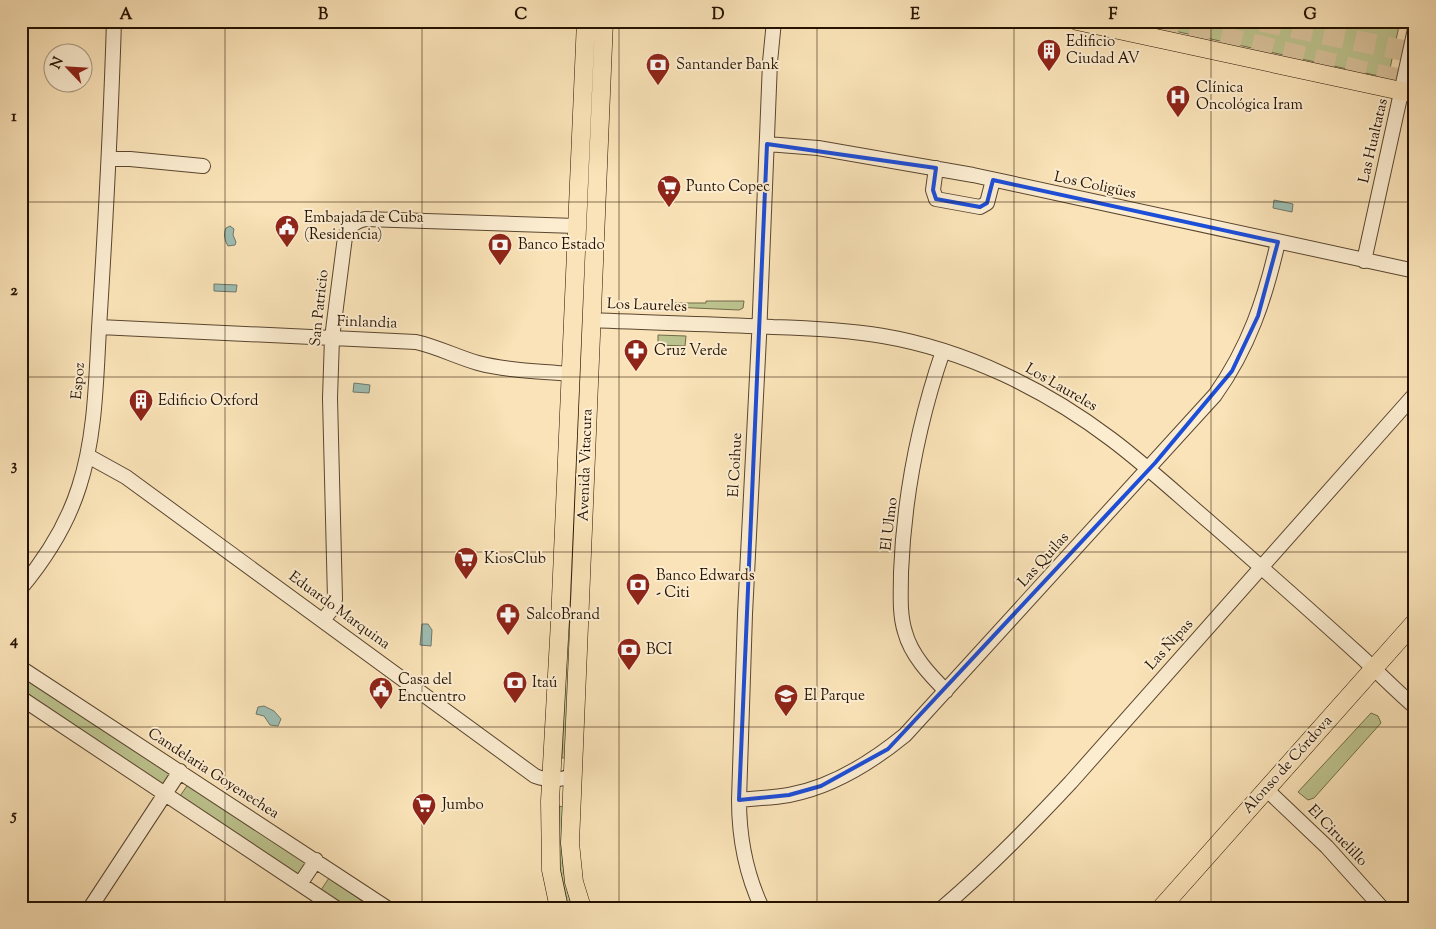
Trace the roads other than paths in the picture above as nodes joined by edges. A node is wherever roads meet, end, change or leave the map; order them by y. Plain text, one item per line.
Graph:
1 (114, 21) edge
2 (586, 21) edge
3 (604, 21) edge
4 (774, 21) edge
5 (1078, 21) edge
6 (1415, 29) edge
7 (1408, 92) edge
8 (767, 144) junction
9 (109, 160) junction
10 (203, 166) dead end
11 (936, 168) junction
12 (993, 180) junction
13 (576, 226) junction
14 (1278, 242) junction
15 (575, 246) junction
16 (1364, 260) junction
17 (1415, 271) edge
18 (592, 320) junction
19 (760, 326) junction
20 (99, 327) junction
21 (332, 338) junction
22 (943, 351) junction
23 (570, 374) junction
24 (1415, 394) edge
25 (88, 456) junction
26 (1149, 469) junction
27 (1260, 567) junction
28 (21, 588) edge
29 (323, 620) junction
30 (1415, 622) edge
31 (21, 668) edge
32 (1374, 668) junction
33 (946, 691) junction
34 (21, 698) edge
35 (1415, 707) edge
36 (180, 772) junction
37 (573, 775) junction
38 (551, 780) junction
39 (1266, 789) junction
40 (166, 794) junction
41 (738, 800) junction
42 (316, 860) junction
43 (300, 884) junction
44 (1165, 906) edge
45 (90, 908) edge
46 (336, 908) edge
47 (387, 908) edge
48 (559, 908) edge
49 (582, 908) edge
50 (762, 908) edge
51 (942, 908) edge
52 (1382, 908) edge

1 - 9 street, Espoz
2 - 13 main road, Avenida Vitacura
3 - 18 main road, Avenida Vitacura
4 - 8 street, El Coihue
5 - 7 main road
6 - 7 street, Las Hualtatas
7 - 16 street, Las Hualtatas
8 - 11 street, Los Coligües
8 - 19 street, El Coihue
9 - 10 street
9 - 20 street, Espoz
11 - 12 street, Los Coligües
11 - 12 street
12 - 14 street, Los Coligües
13 - 15 main road, Avenida Vitacura
13 - 21 street, San Patricio
14 - 16 street, Los Coligües
14 - 26 street, Las Quilas
15 - 18 main road
15 - 23 main road, Avenida Vitacura
16 - 17 street, Los Coligües
18 - 19 street, Los Laureles
18 - 37 main road, Avenida Vitacura
19 - 22 street, Los Laureles
19 - 41 street, El Coihue
20 - 21 street, Finlandia
20 - 25 street, Espoz
21 - 23 street, Finlandia
21 - 29 street, San Patricio
22 - 26 street, Los Laureles
22 - 33 street, El Ulmo
23 - 38 main road, Avenida Vitacura
24 - 27 street, Las Ñipas
25 - 28 street, Espoz
25 - 29 street, Eduardo Marquina
26 - 27 street, Los Laureles
26 - 33 street, Las Quilas
27 - 32 street, Los Laureles
27 - 51 street, Las Ñipas
29 - 38 street, Eduardo Marquina
30 - 32 main road, Alonso de Córdova
31 - 36 street, Candelaria Goyenechea
32 - 35 street, Los Laureles
32 - 39 main road, Alonso de Córdova
33 - 41 street, Las Quilas
34 - 40 street
36 - 40 street
36 - 42 street, Candelaria Goyenechea
37 - 38 street
37 - 49 main road, Avenida Vitacura
38 - 48 main road, Avenida Vitacura
39 - 44 main road, Alonso de Córdova
39 - 52 street, El Ciruelillo
40 - 43 street
40 - 45 street
41 - 50 street, El Coihue
42 - 43 street
42 - 47 street, Candelaria Goyenechea
43 - 46 street

